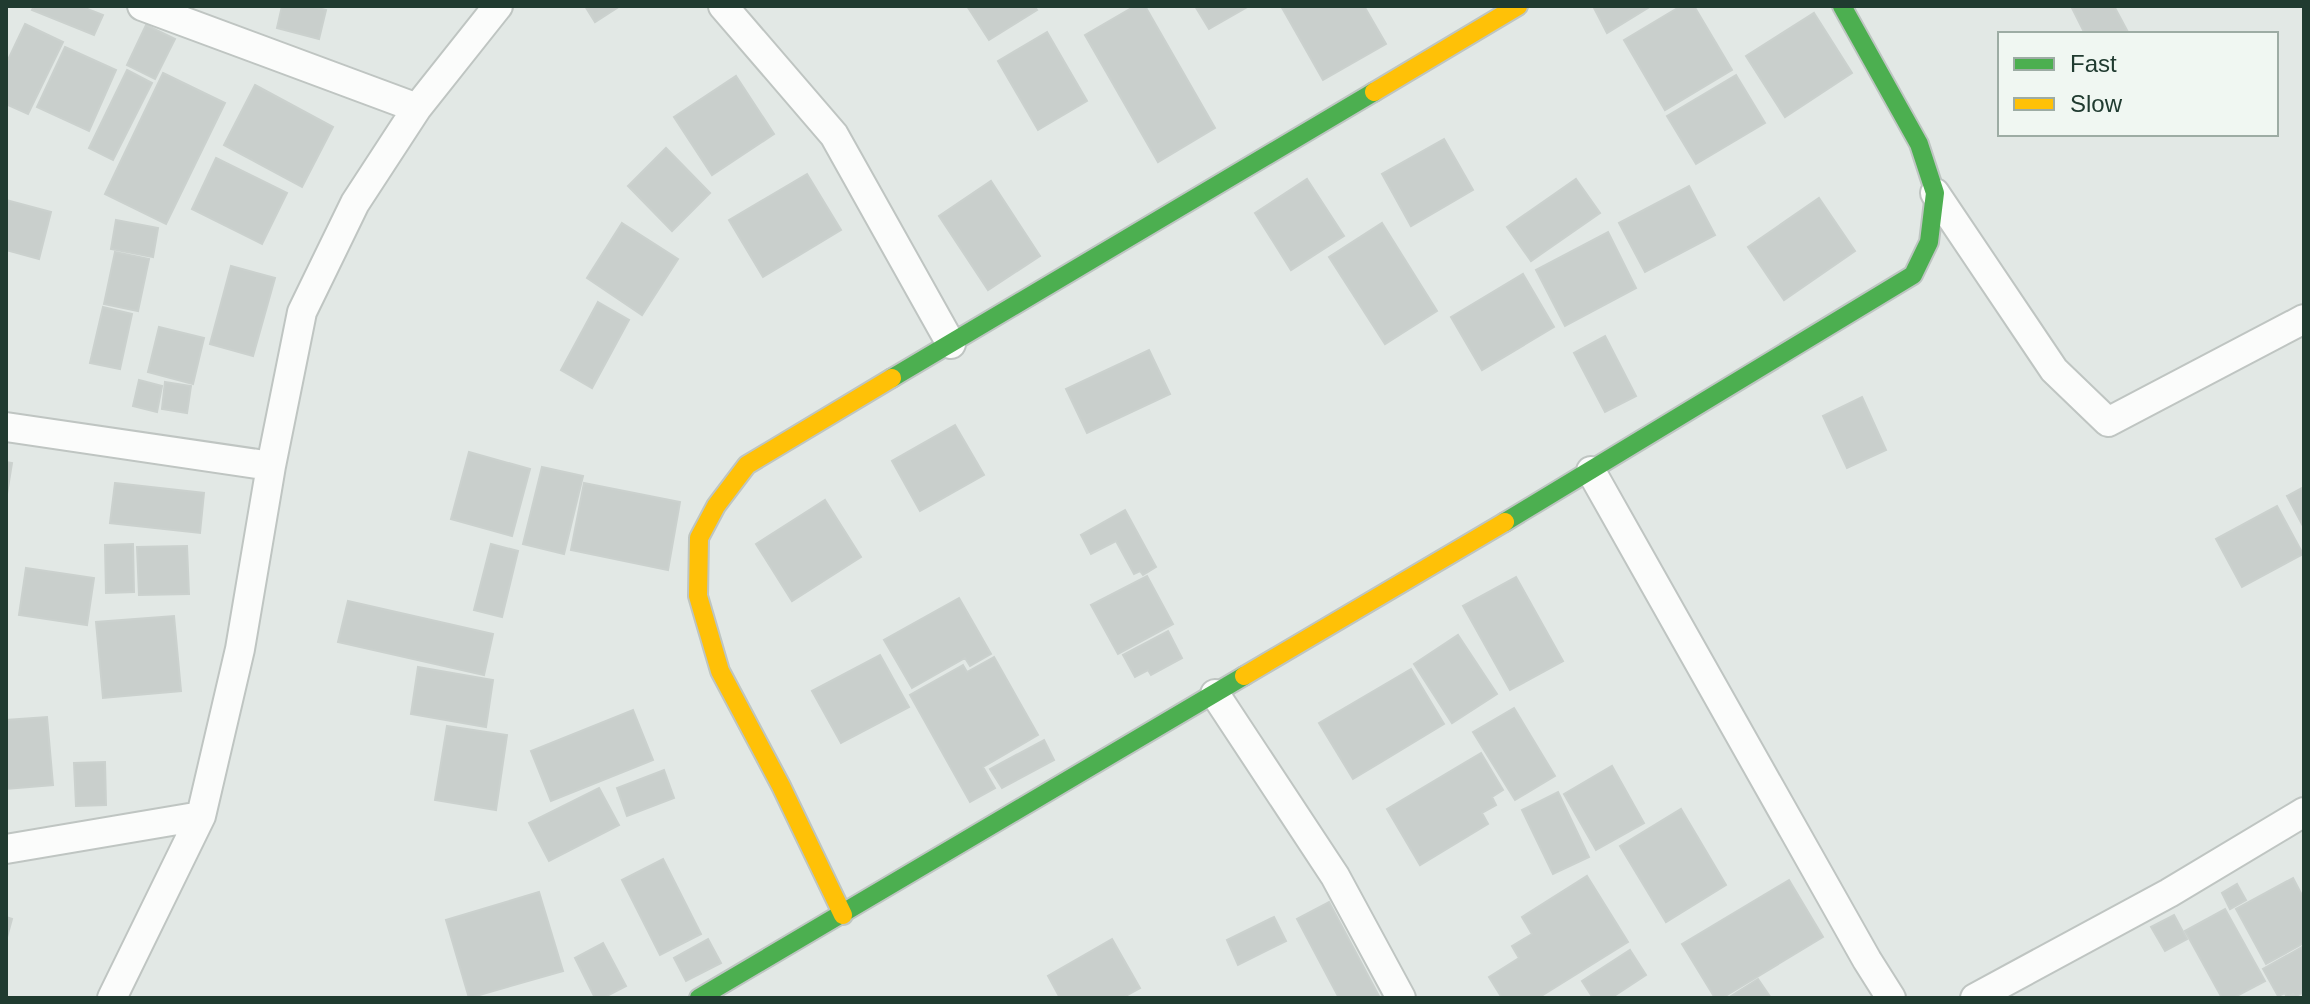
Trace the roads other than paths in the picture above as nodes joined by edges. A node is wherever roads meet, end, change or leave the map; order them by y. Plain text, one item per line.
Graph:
1 (142, 6) edge
2 (498, 6) edge
3 (723, 6) edge
4 (1518, 6) edge
5 (1842, 6) edge
6 (417, 108) junction
7 (1935, 193) junction
8 (2304, 319) edge
9 (951, 344) junction
10 (6, 427) edge
11 (271, 466) junction
12 (1591, 471) junction
13 (1215, 694) junction
14 (2304, 812) edge
15 (201, 816) junction
16 (6, 849) edge
17 (843, 915) junction
18 (112, 998) edge
19 (699, 998) edge
20 (1401, 998) edge
21 (1891, 998) edge
22 (1975, 998) edge

1 - 6 street
2 - 6 street
3 - 9 street
4 - 9 street
5 - 7 street
6 - 11 street
7 - 8 street
7 - 12 street
9 - 17 street
10 - 11 street
11 - 15 street
12 - 13 street
12 - 21 street
13 - 17 street
13 - 20 street
14 - 22 street
15 - 16 street
15 - 18 street
17 - 19 street

